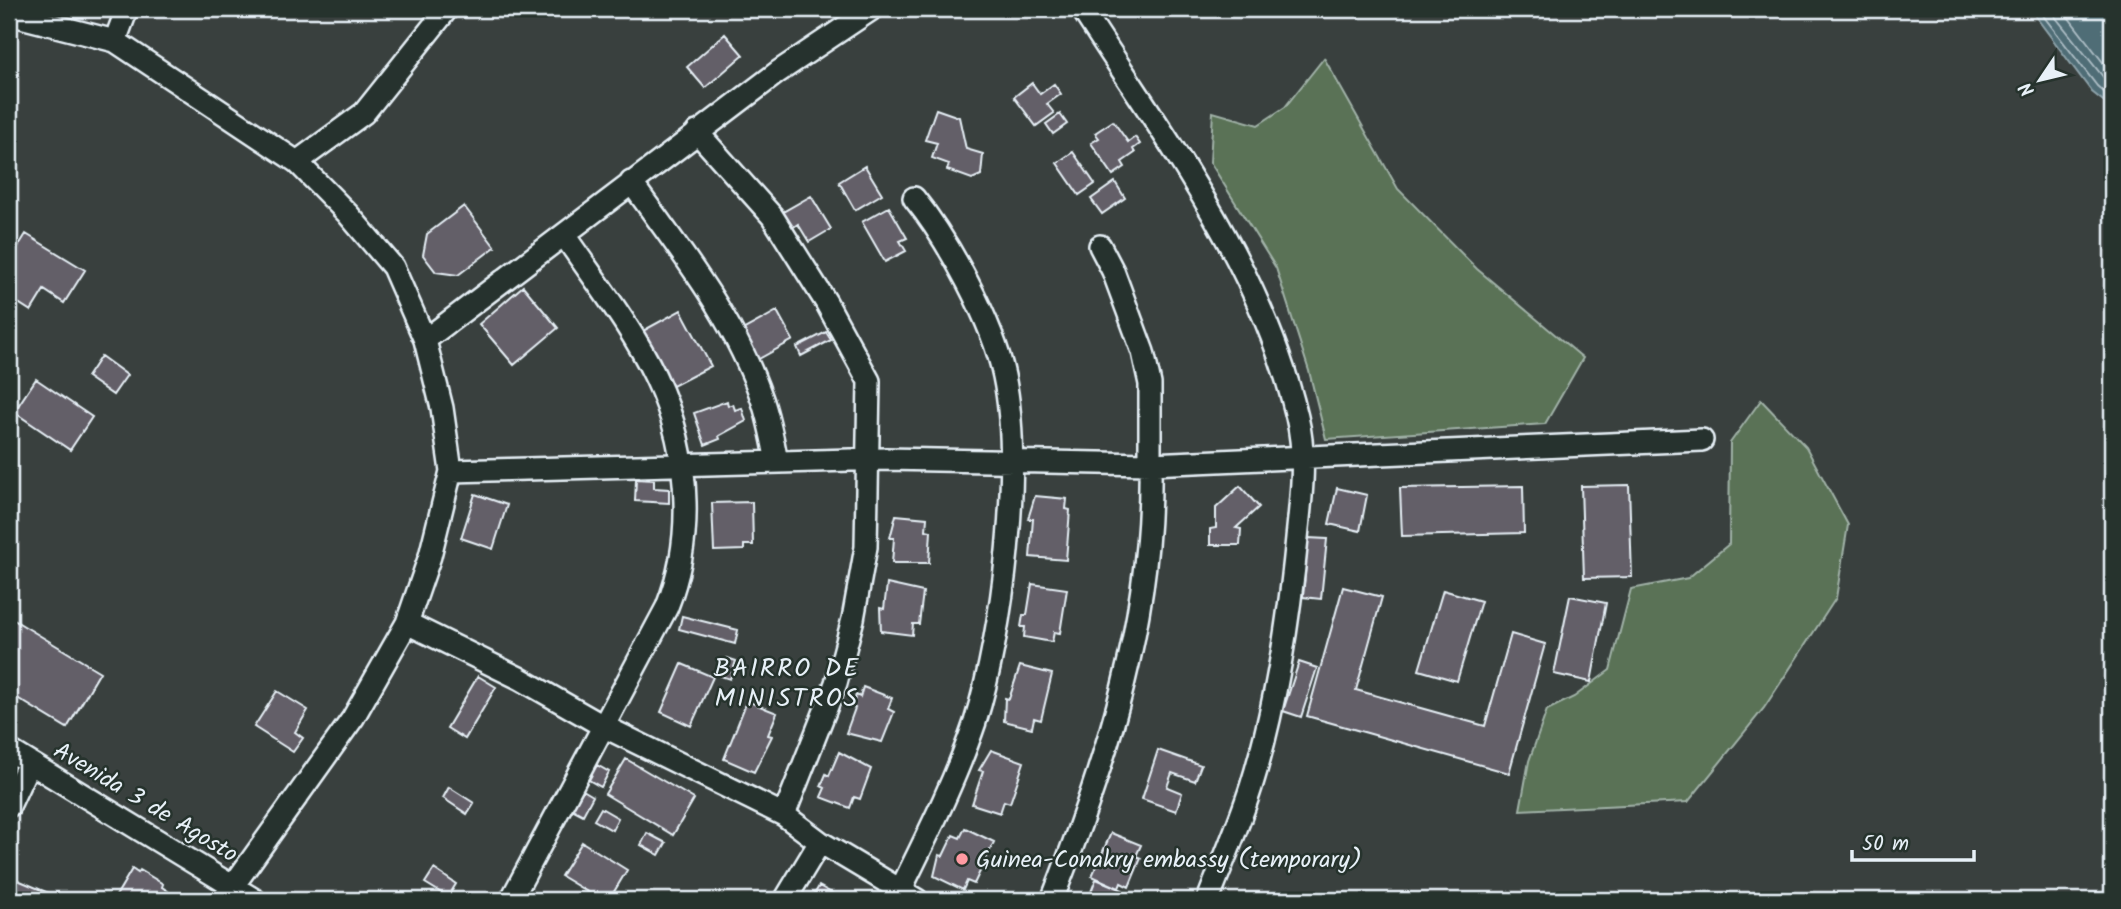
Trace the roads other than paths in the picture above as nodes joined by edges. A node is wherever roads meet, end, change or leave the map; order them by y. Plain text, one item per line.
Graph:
1 (127, 9) edge
2 (447, 9) edge
3 (872, 9) edge
4 (1082, 9) edge
5 (9, 14) edge
6 (116, 41) junction
7 (697, 132) junction
8 (296, 162) junction
9 (631, 182) junction
10 (914, 198) dead end
11 (564, 235) junction
12 (1100, 246) dead end
13 (425, 340) junction
14 (1703, 440) dead end
15 (1304, 459) junction
16 (868, 460) junction
17 (777, 462) junction
18 (1010, 463) junction
19 (684, 464) junction
20 (1150, 464) junction
21 (451, 471) junction
22 (407, 623) junction
23 (603, 726) junction
24 (9, 750) edge
25 (29, 763) junction
26 (9, 806) edge
27 (784, 816) junction
28 (820, 842) junction
29 (227, 892) edge
30 (908, 896) edge
31 (255, 900) edge
32 (511, 900) edge
33 (785, 900) edge
34 (1052, 900) edge
35 (1208, 900) edge

1 - 6 street
2 - 8 street
3 - 7 street
4 - 15 street
5 - 6 street
6 - 8 street
7 - 9 street
7 - 16 street
8 - 13 street
9 - 11 street
9 - 17 street
10 - 18 street
11 - 13 street
11 - 19 street
12 - 20 street
13 - 21 street
14 - 15 street
15 - 20 street
15 - 35 street
16 - 17 street
16 - 18 street
16 - 27 street
17 - 19 street
18 - 20 street
18 - 30 street
19 - 21 street
19 - 23 street
20 - 34 street
21 - 22 street
22 - 23 street
22 - 29 street
23 - 27 street
23 - 32 street
24 - 25 street, Avenida 3 de Agosto
25 - 26 street
25 - 29 street, Avenida 3 de Agosto
27 - 28 street
28 - 30 street
28 - 33 street
29 - 31 street, Avenida 3 de Agosto

